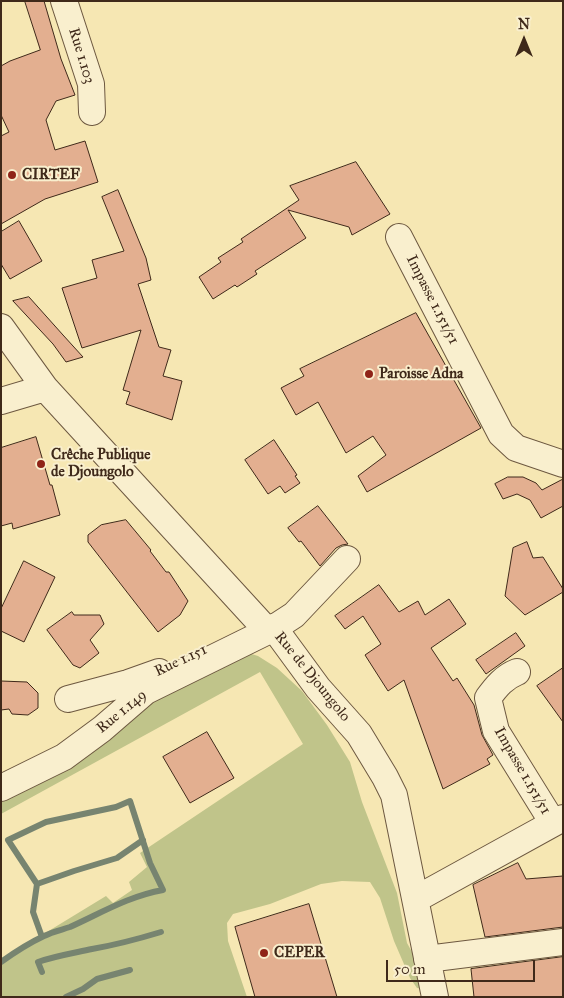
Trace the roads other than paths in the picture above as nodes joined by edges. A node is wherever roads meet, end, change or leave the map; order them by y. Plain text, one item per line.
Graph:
1 (64, 1) edge
2 (92, 112) dead end
3 (399, 237) dead end
4 (1, 327) edge
5 (46, 388) junction
6 (1, 401) edge
7 (563, 464) edge
8 (347, 560) dead end
9 (268, 628) junction
10 (517, 672) dead end
11 (68, 699) dead end
12 (1, 788) edge
13 (558, 821) edge
14 (416, 899) junction
15 (563, 942) edge
16 (427, 959) junction
17 (435, 997) edge

1 - 2 street, Rue 1.103
3 - 7 street, Impasse 1.151/51
4 - 5 street, Rue de Djoungolo
5 - 6 street
5 - 9 street, Rue de Djoungolo
8 - 9 street
9 - 11 street, Rue 1.151
9 - 12 street, Rue 1.149
9 - 14 street, Rue de Djoungolo
10 - 13 street, Impasse 1.151/51
13 - 14 street
14 - 16 street, Rue de Djoungolo
15 - 16 street
16 - 17 street, Rue de Djoungolo

